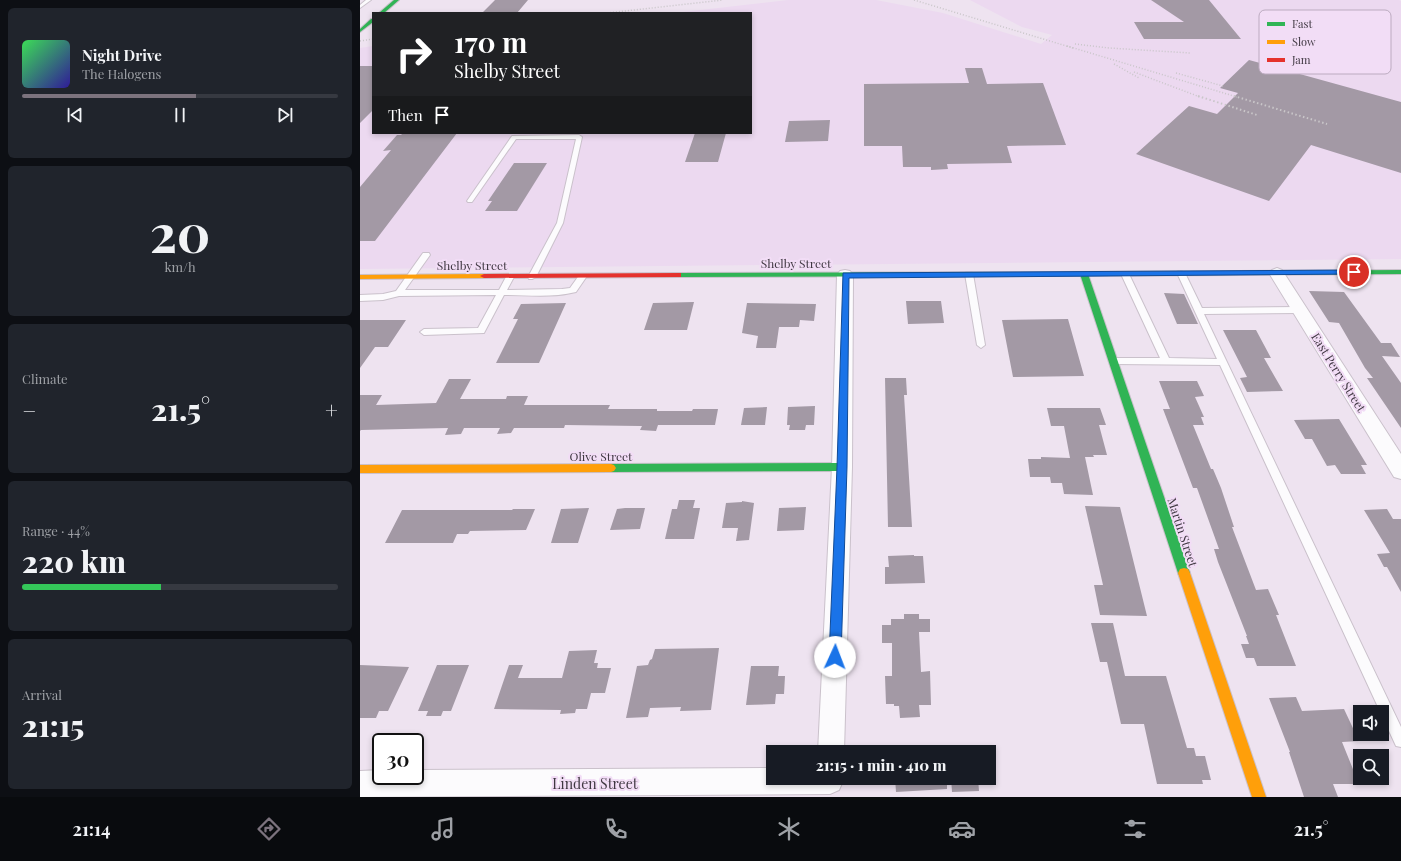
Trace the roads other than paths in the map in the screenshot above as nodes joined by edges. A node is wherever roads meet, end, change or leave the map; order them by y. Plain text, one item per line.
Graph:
1 (369, 0) edge
2 (397, 0) edge
3 (360, 7) edge
4 (382, 12) edge
5 (580, 135) edge
6 (470, 200) dead end
7 (426, 255) dead end
8 (1277, 272) junction
9 (1401, 272) edge
10 (1180, 273) junction
11 (969, 274) junction
12 (1084, 274) junction
13 (1125, 274) junction
14 (845, 275) junction
15 (583, 276) junction
16 (360, 277) edge
17 (410, 277) junction
18 (510, 277) junction
19 (532, 277) junction
20 (502, 292) junction
21 (400, 293) junction
22 (360, 298) edge
23 (1300, 310) junction
24 (1198, 311) junction
25 (424, 332) dead end
26 (981, 345) dead end
27 (1114, 361) junction
28 (1166, 362) junction
29 (1223, 362) junction
30 (842, 467) junction
31 (360, 469) edge
32 (1401, 471) edge
33 (1401, 740) edge
34 (831, 745) edge
35 (360, 784) edge
36 (766, 785) edge
37 (1259, 797) edge

1 - 3 lane
2 - 4 main road
5 - 6 lane
5 - 19 lane
7 - 17 lane
8 - 9 main road, Shelby Street
8 - 10 main road, Shelby Street
8 - 23 street, East Perry Street
10 - 13 main road, Shelby Street
10 - 24 lane
11 - 12 main road, Shelby Street
11 - 14 main road, Shelby Street
11 - 26 lane
12 - 13 main road, Shelby Street
12 - 27 main road, Martin Street
13 - 28 lane
14 - 15 main road, Shelby Street
14 - 30 street
15 - 19 main road, Shelby Street
15 - 20 lane
16 - 17 main road, Shelby Street
17 - 18 main road, Shelby Street
17 - 21 lane
18 - 19 main road, Shelby Street
18 - 20 lane
20 - 21 lane
20 - 25 lane
21 - 22 lane
23 - 24 lane
23 - 32 street, East Perry Street
24 - 29 lane
27 - 28 lane
27 - 37 main road, Martin Street
28 - 29 lane
29 - 33 lane
30 - 31 main road, Olive Street
30 - 34 street
35 - 36 street, Linden Street

